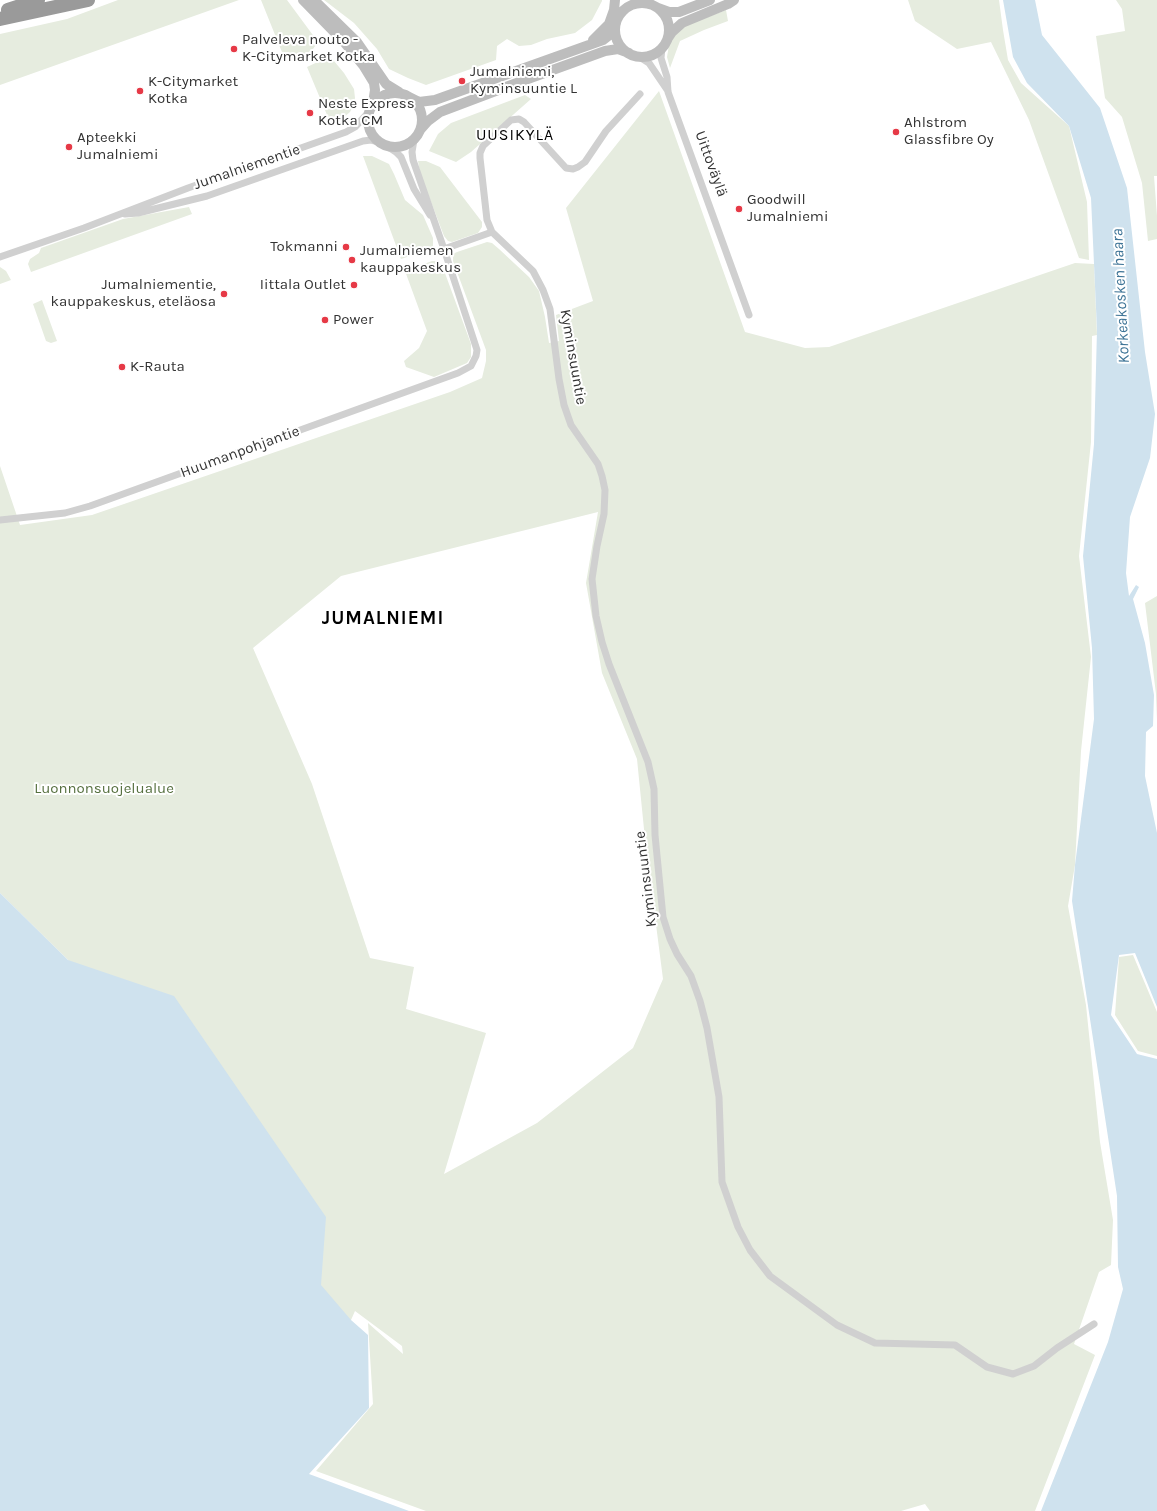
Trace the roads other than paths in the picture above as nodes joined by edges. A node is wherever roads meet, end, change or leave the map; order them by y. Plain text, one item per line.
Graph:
1 (38, 0) edge
2 (88, 0) edge
3 (302, 0) edge
4 (314, 0) edge
5 (615, 0) edge
6 (622, 0) edge
7 (638, 0) edge
8 (710, 0) edge
9 (734, 0) edge
10 (654, 6) junction
11 (0, 13) edge
12 (0, 19) edge
13 (618, 19) junction
14 (665, 44) junction
15 (586, 46) junction
16 (633, 55) junction
17 (668, 92) junction
18 (640, 94) dead end
19 (405, 95) junction
20 (371, 107) junction
21 (420, 130) junction
22 (414, 140) junction
23 (383, 144) junction
24 (120, 214) junction
25 (434, 221) junction
26 (492, 232) junction
27 (444, 249) junction
28 (0, 257) edge
29 (749, 315) dead end
30 (0, 520) edge
31 (1094, 1324) dead end

1 - 11 highway
2 - 12 highway
3 - 20 street
4 - 19 street
5 - 15 street
6 - 13 street
7 - 10 street
8 - 10 street
9 - 14 street
10 - 13 street
10 - 14 street
13 - 15 street
13 - 16 street
14 - 16 street
14 - 17 street, Uittoväylä
15 - 19 street
16 - 17 street, Uittoväylä
16 - 21 street
17 - 29 street, Uittoväylä
18 - 26 street
19 - 20 street
19 - 21 street
20 - 23 street
20 - 24 street, Jumalniementie
21 - 22 street
22 - 23 street
22 - 25 street
23 - 24 street, Jumalniementie
23 - 25 street
24 - 28 street, Jumalniementie
25 - 27 street
26 - 27 street
26 - 31 street, Kyminsuuntie
27 - 30 street, Huumanpohjantie

